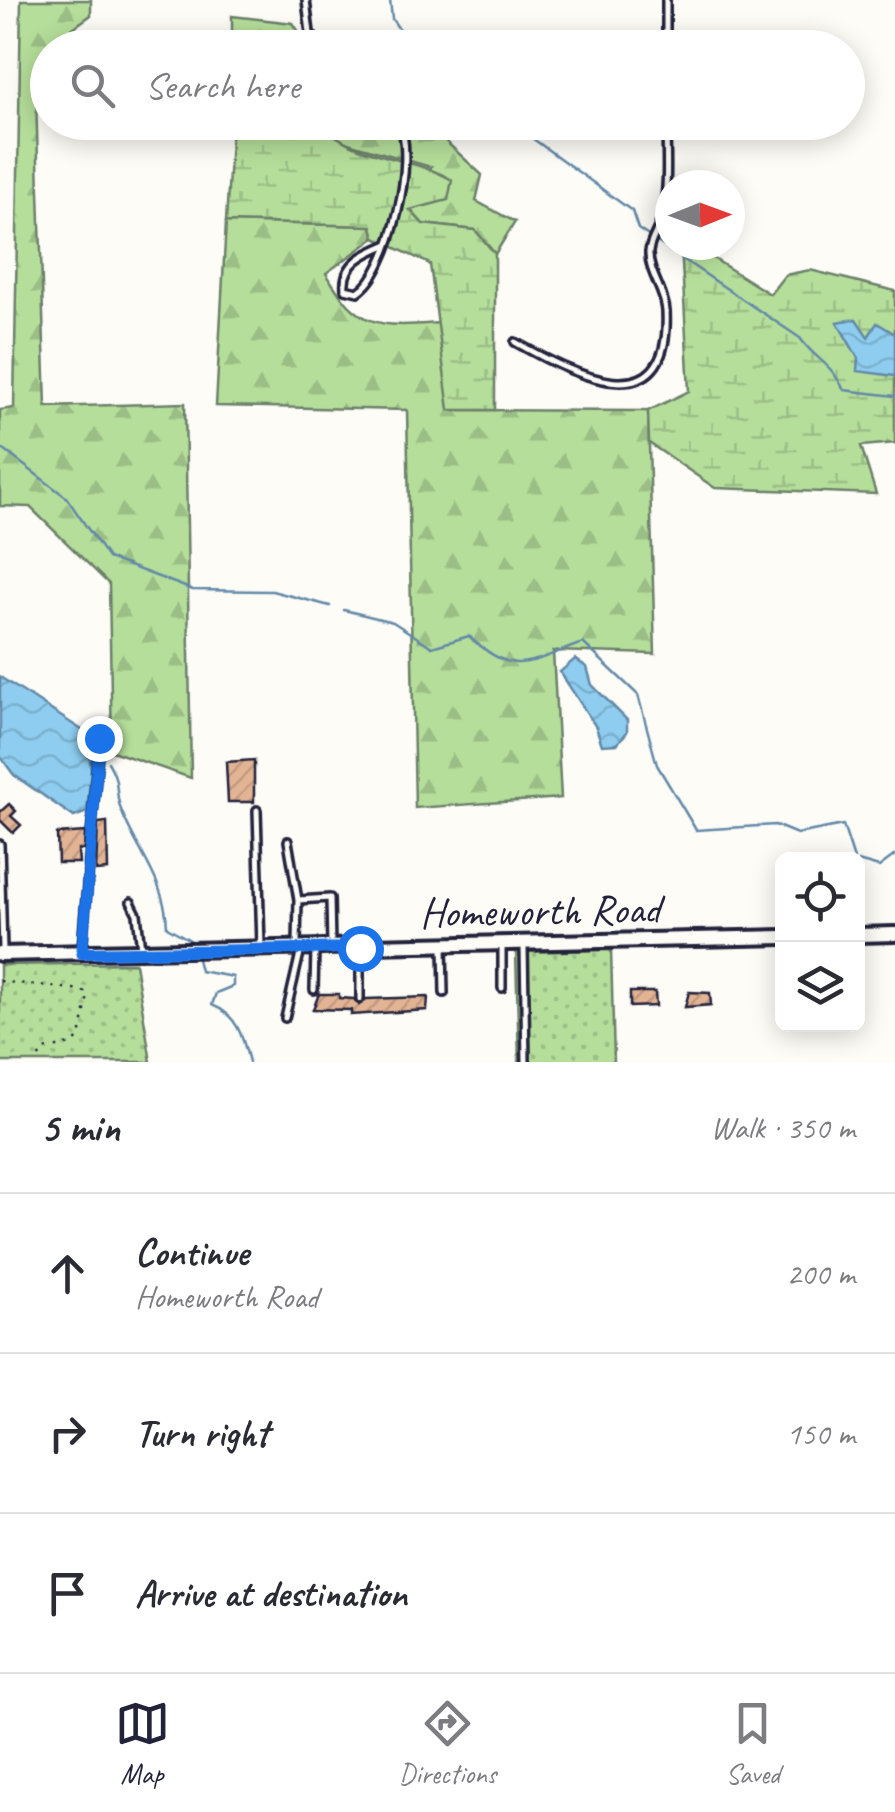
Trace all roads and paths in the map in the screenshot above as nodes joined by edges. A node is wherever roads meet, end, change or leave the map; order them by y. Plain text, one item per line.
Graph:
1 (306, 0) edge
2 (666, 0) edge
3 (310, 30) edge
4 (666, 30) edge
5 (401, 140) edge
6 (665, 140) edge
7 (388, 244) junction
8 (515, 342) dead end
9 (99, 738) dead end
10 (257, 810) dead end
11 (288, 842) dead end
12 (0, 844) edge
13 (298, 900) junction
14 (131, 902) dead end
15 (895, 934) edge
16 (865, 936) edge
17 (775, 937) edge
18 (502, 944) junction
19 (524, 944) junction
20 (443, 946) junction
21 (331, 948) junction
22 (360, 948) junction
23 (304, 949) junction
24 (262, 950) junction
25 (141, 952) junction
26 (82, 953) junction
27 (2, 954) edge
28 (0, 981) edge
29 (502, 988) dead end
30 (314, 990) dead end
31 (444, 993) dead end
32 (360, 999) dead end
33 (286, 1018) dead end
34 (35, 1062) edge
35 (526, 1062) edge

1 - 3 lane
2 - 4 lane
5 - 7 lane
6 - 8 lane
7 - 7 lane
9 - 26 lane
10 - 24 lane
11 - 13 lane
12 - 27 lane
13 - 21 lane
13 - 23 lane
14 - 25 lane
15 - 16 street
17 - 19 street, Homeworth Road
18 - 19 street, Homeworth Road
18 - 20 street, Homeworth Road
18 - 29 lane
19 - 35 lane
20 - 22 street, Homeworth Road
20 - 31 lane
21 - 22 street, Homeworth Road
21 - 23 street, Homeworth Road
22 - 32 lane
23 - 24 street, Homeworth Road
23 - 30 lane
23 - 33 lane
24 - 25 street, Homeworth Road
25 - 26 street, Homeworth Road
26 - 27 street, Homeworth Road
28 - 34 path

